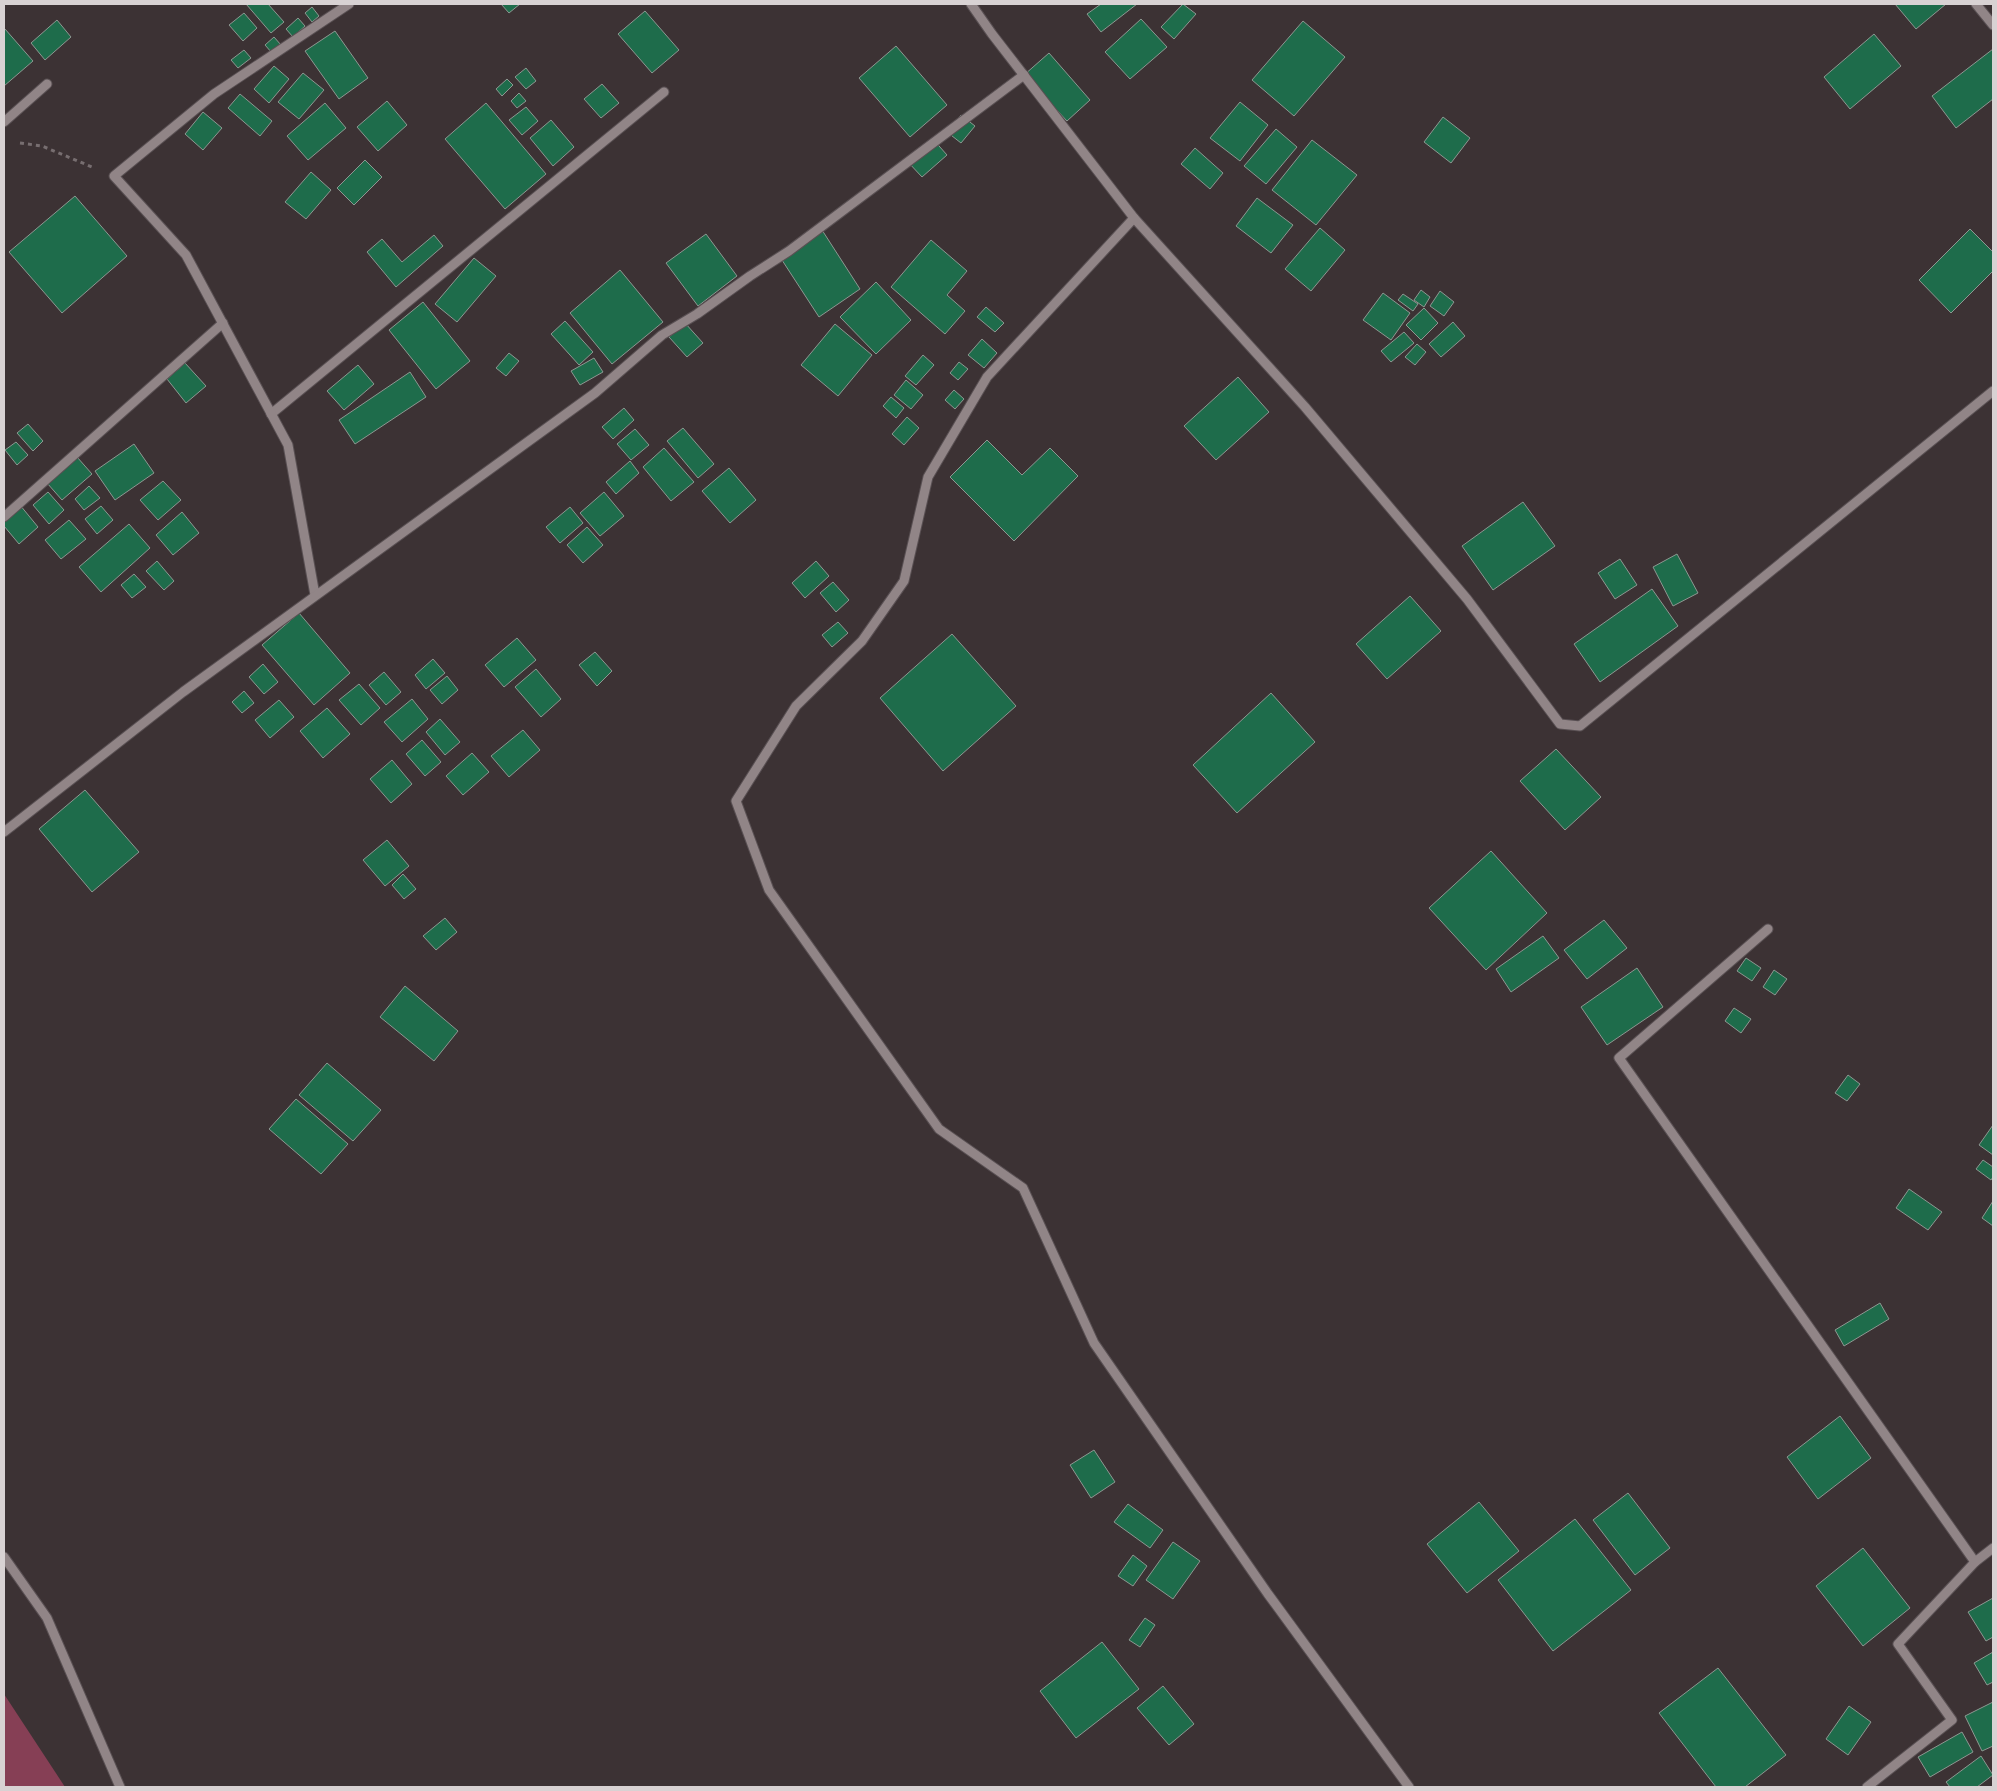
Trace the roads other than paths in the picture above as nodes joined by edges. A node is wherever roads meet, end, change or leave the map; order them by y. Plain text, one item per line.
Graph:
1 (349, 4) edge
2 (971, 4) edge
3 (1976, 4) edge
4 (1993, 25) edge
5 (1024, 75) junction
6 (47, 84) dead end
7 (664, 92) dead end
8 (4, 122) edge
9 (1134, 218) junction
10 (223, 323) junction
11 (1993, 391) edge
12 (272, 414) junction
13 (4, 517) edge
14 (315, 595) junction
15 (4, 832) edge
16 (1768, 929) dead end
17 (1993, 1548) edge
18 (4, 1557) edge
19 (1975, 1562) junction
20 (120, 1787) edge
21 (1409, 1787) edge
22 (1867, 1787) edge

1 - 10 street
2 - 5 street
3 - 4 street
5 - 9 street
5 - 14 street
6 - 8 street
7 - 12 street
9 - 11 street
9 - 21 street
10 - 12 street
10 - 13 street
12 - 14 street
14 - 15 street
16 - 19 street
17 - 19 street
18 - 20 street
19 - 22 street

